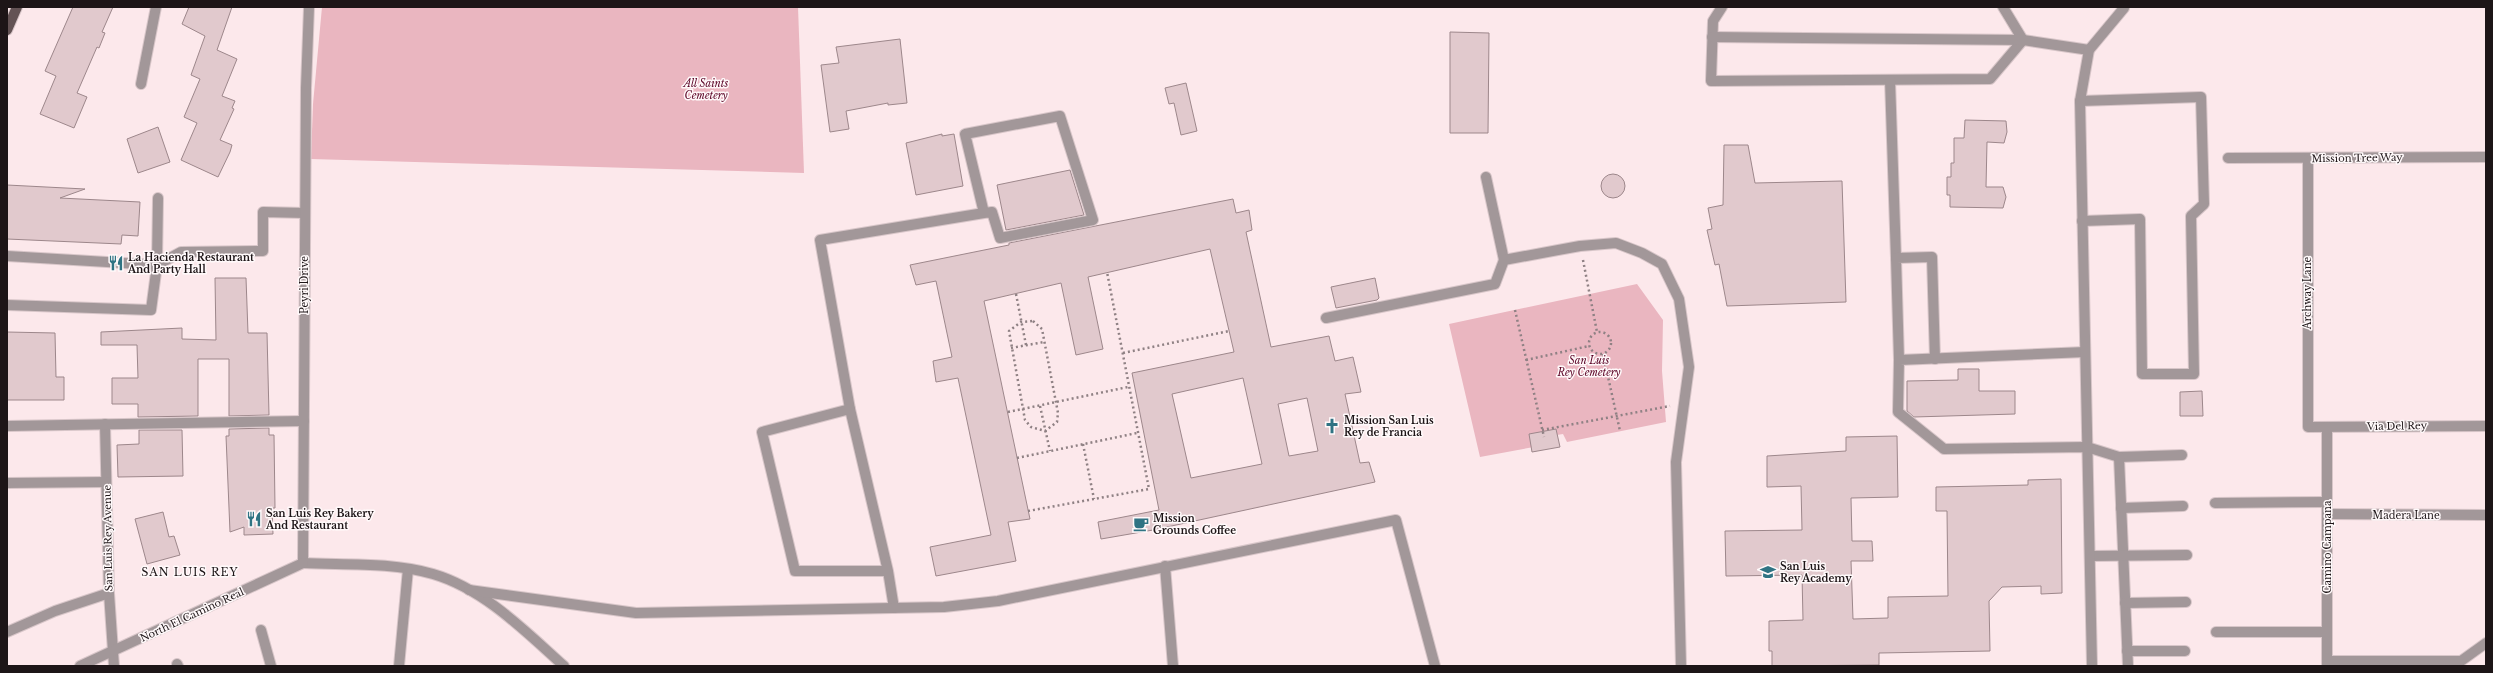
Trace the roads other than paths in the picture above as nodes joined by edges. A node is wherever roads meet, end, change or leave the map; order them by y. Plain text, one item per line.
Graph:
1 (11, 7) edge
2 (17, 7) edge
3 (156, 7) edge
4 (309, 7) edge
5 (1722, 7) edge
6 (2003, 7) edge
7 (2125, 7) edge
8 (8, 28) edge
9 (1712, 37) junction
10 (2023, 40) junction
11 (2089, 50) junction
12 (1890, 80) junction
13 (141, 84) dead end
14 (2080, 101) junction
15 (2486, 156) edge
16 (2228, 158) dead end
17 (2308, 159) junction
18 (1486, 177) dead end
19 (158, 198) dead end
20 (305, 213) junction
21 (984, 213) junction
22 (2082, 220) junction
23 (7, 256) edge
24 (1896, 258) junction
25 (1504, 260) junction
26 (157, 265) junction
27 (7, 305) edge
28 (1326, 318) dead end
29 (2085, 352) junction
30 (1936, 359) junction
31 (1899, 360) junction
32 (850, 409) junction
33 (304, 420) junction
34 (105, 424) junction
35 (7, 426) edge
36 (2486, 426) edge
37 (2308, 427) joint
38 (2327, 427) junction
39 (2087, 447) junction
40 (2182, 455) dead end
41 (2119, 457) junction
42 (106, 482) junction
43 (7, 483) edge
44 (2327, 502) junction
45 (2215, 503) dead end
46 (2183, 506) dead end
47 (2121, 508) junction
48 (2327, 514) junction
49 (2486, 515) edge
50 (2187, 554) dead end
51 (2123, 555) junction
52 (2090, 556) junction
53 (303, 563) junction
54 (1165, 566) junction
55 (408, 569) junction
56 (888, 571) junction
57 (469, 590) junction
58 (109, 593) junction
59 (2125, 602) junction
60 (2186, 602) dead end
61 (894, 608) junction
62 (261, 630) dead end
63 (7, 632) edge
64 (2216, 632) dead end
65 (2327, 632) junction
66 (2486, 643) edge
67 (2185, 650) dead end
68 (2127, 651) junction
69 (112, 652) junction
70 (2327, 664) edge
71 (80, 666) edge
72 (114, 666) edge
73 (271, 666) edge
74 (398, 666) edge
75 (564, 666) edge
76 (1173, 666) edge
77 (1435, 666) edge
78 (1681, 666) edge
79 (2092, 666) edge
80 (2128, 666) edge

1 - 8 main road
2 - 8 main road
3 - 13 street
4 - 20 street, Peyri Drive
5 - 9 street
6 - 10 street
7 - 11 street
9 - 10 street
9 - 12 street
10 - 11 street
10 - 12 street
11 - 14 street
12 - 24 street
14 - 22 street
14 - 22 street
15 - 17 street, Mission Tree Way
16 - 17 street, Mission Tree Way
17 - 37 street, Archway Lane
18 - 25 street
19 - 26 street
20 - 26 street
20 - 33 street, Peyri Drive
21 - 21 street
21 - 32 street
22 - 29 street
23 - 26 street
24 - 30 street
24 - 31 street
25 - 28 street
25 - 78 street
26 - 27 street
29 - 30 street
29 - 39 street
30 - 31 street
31 - 39 street
32 - 56 street
32 - 56 street
33 - 34 street
33 - 53 street, Peyri Drive
34 - 35 street
34 - 42 street, San Luis Rey Avenue
36 - 38 street, Via Del Rey
37 - 38 street, Via Del Rey
38 - 44 street, Camino Campana
39 - 41 street
39 - 52 street
40 - 41 street
41 - 47 street
42 - 43 street
42 - 58 street, San Luis Rey Avenue
44 - 45 street
44 - 48 street, Camino Campana
46 - 47 street
47 - 51 street
48 - 49 street, Madera Lane
48 - 65 street, Camino Campana
50 - 51 street
51 - 52 street
51 - 59 street
52 - 79 street
53 - 55 street
53 - 69 street, North El Camino Real
54 - 61 street
54 - 76 street
54 - 77 street
55 - 57 street
55 - 74 street
56 - 61 street
57 - 61 street
57 - 75 street
58 - 63 street
58 - 69 street, San Luis Rey Avenue
59 - 60 street
59 - 68 street
62 - 73 street
64 - 65 street
65 - 70 street, Camino Campana
66 - 70 street
67 - 68 street
68 - 80 street
69 - 71 street, North El Camino Real
69 - 72 street, San Luis Rey Avenue

